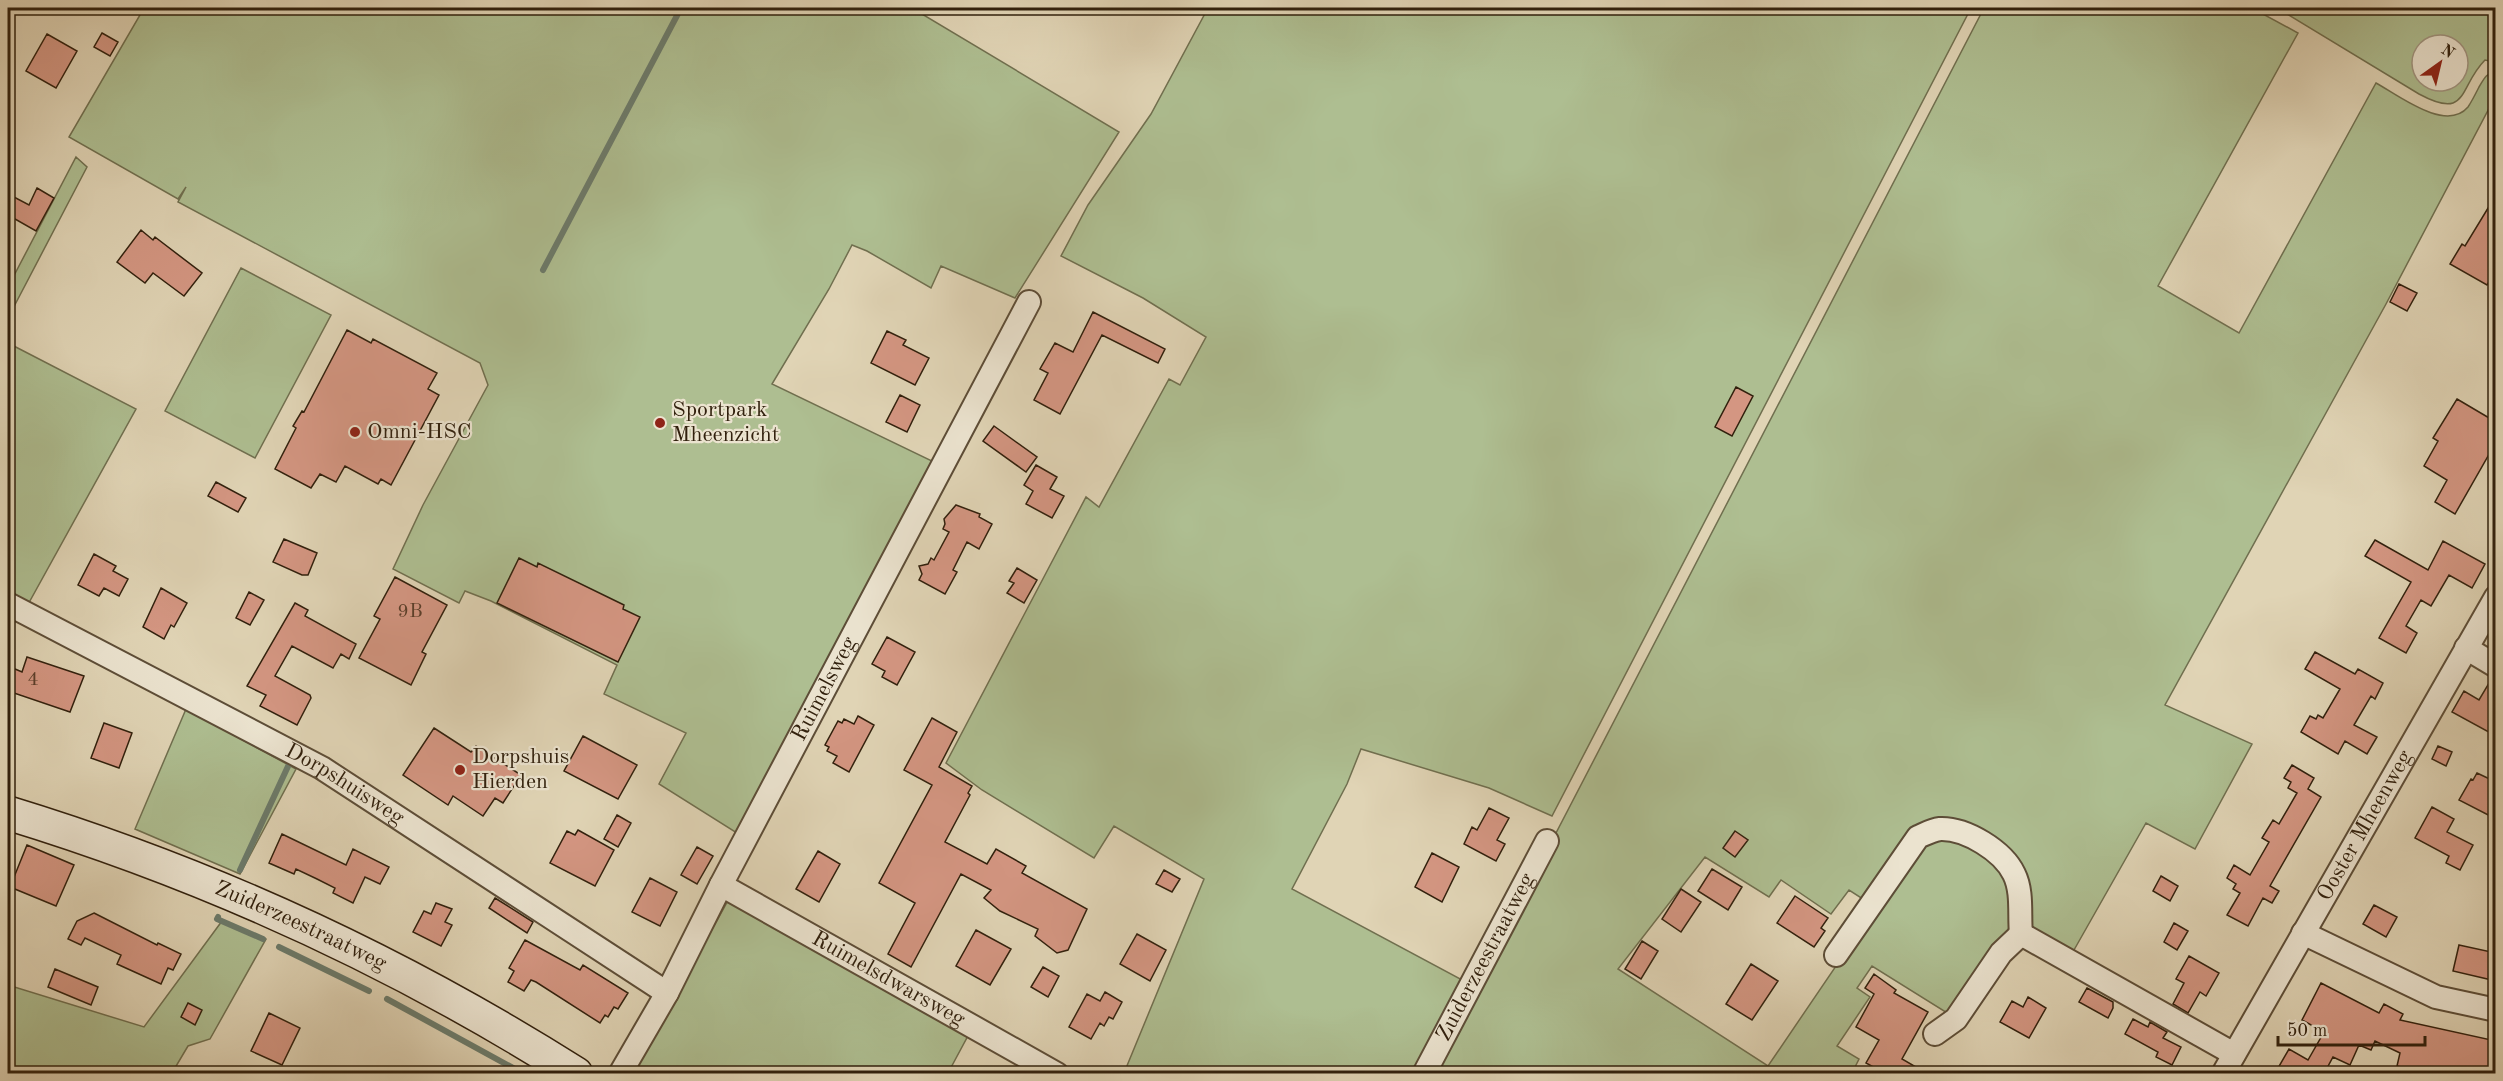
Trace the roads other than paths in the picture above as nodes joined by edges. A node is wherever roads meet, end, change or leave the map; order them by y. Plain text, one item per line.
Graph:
1 (1029, 302) dead end
2 (2496, 597) edge
3 (8, 604) edge
4 (2466, 648) junction
5 (2496, 666) edge
6 (8, 813) edge
7 (1547, 841) dead end
8 (721, 885) junction
9 (2303, 933) junction
10 (2021, 934) junction
11 (1836, 956) dead end
12 (667, 993) junction
13 (2496, 1010) edge
14 (1935, 1034) dead end
15 (2229, 1064) edge
16 (576, 1074) edge
17 (620, 1074) edge
18 (1057, 1074) edge
19 (1424, 1074) edge

1 - 8 street, Ruimelsweg
2 - 4 street, Ooster Mheenweg
3 - 12 street, Dorpshuisweg
4 - 5 street
4 - 9 street, Ooster Mheenweg
6 - 16 main road, Zuiderzeestraatweg
7 - 19 street, Zuiderzeestraatweg
8 - 12 street, Ruimelsweg
8 - 18 street, Ruimelsdwarsweg
9 - 13 street
9 - 15 street, Ooster Mheenweg
10 - 11 street
10 - 14 street
10 - 15 street, Ooster Mheenweg
12 - 17 street, Ruimelsweg

